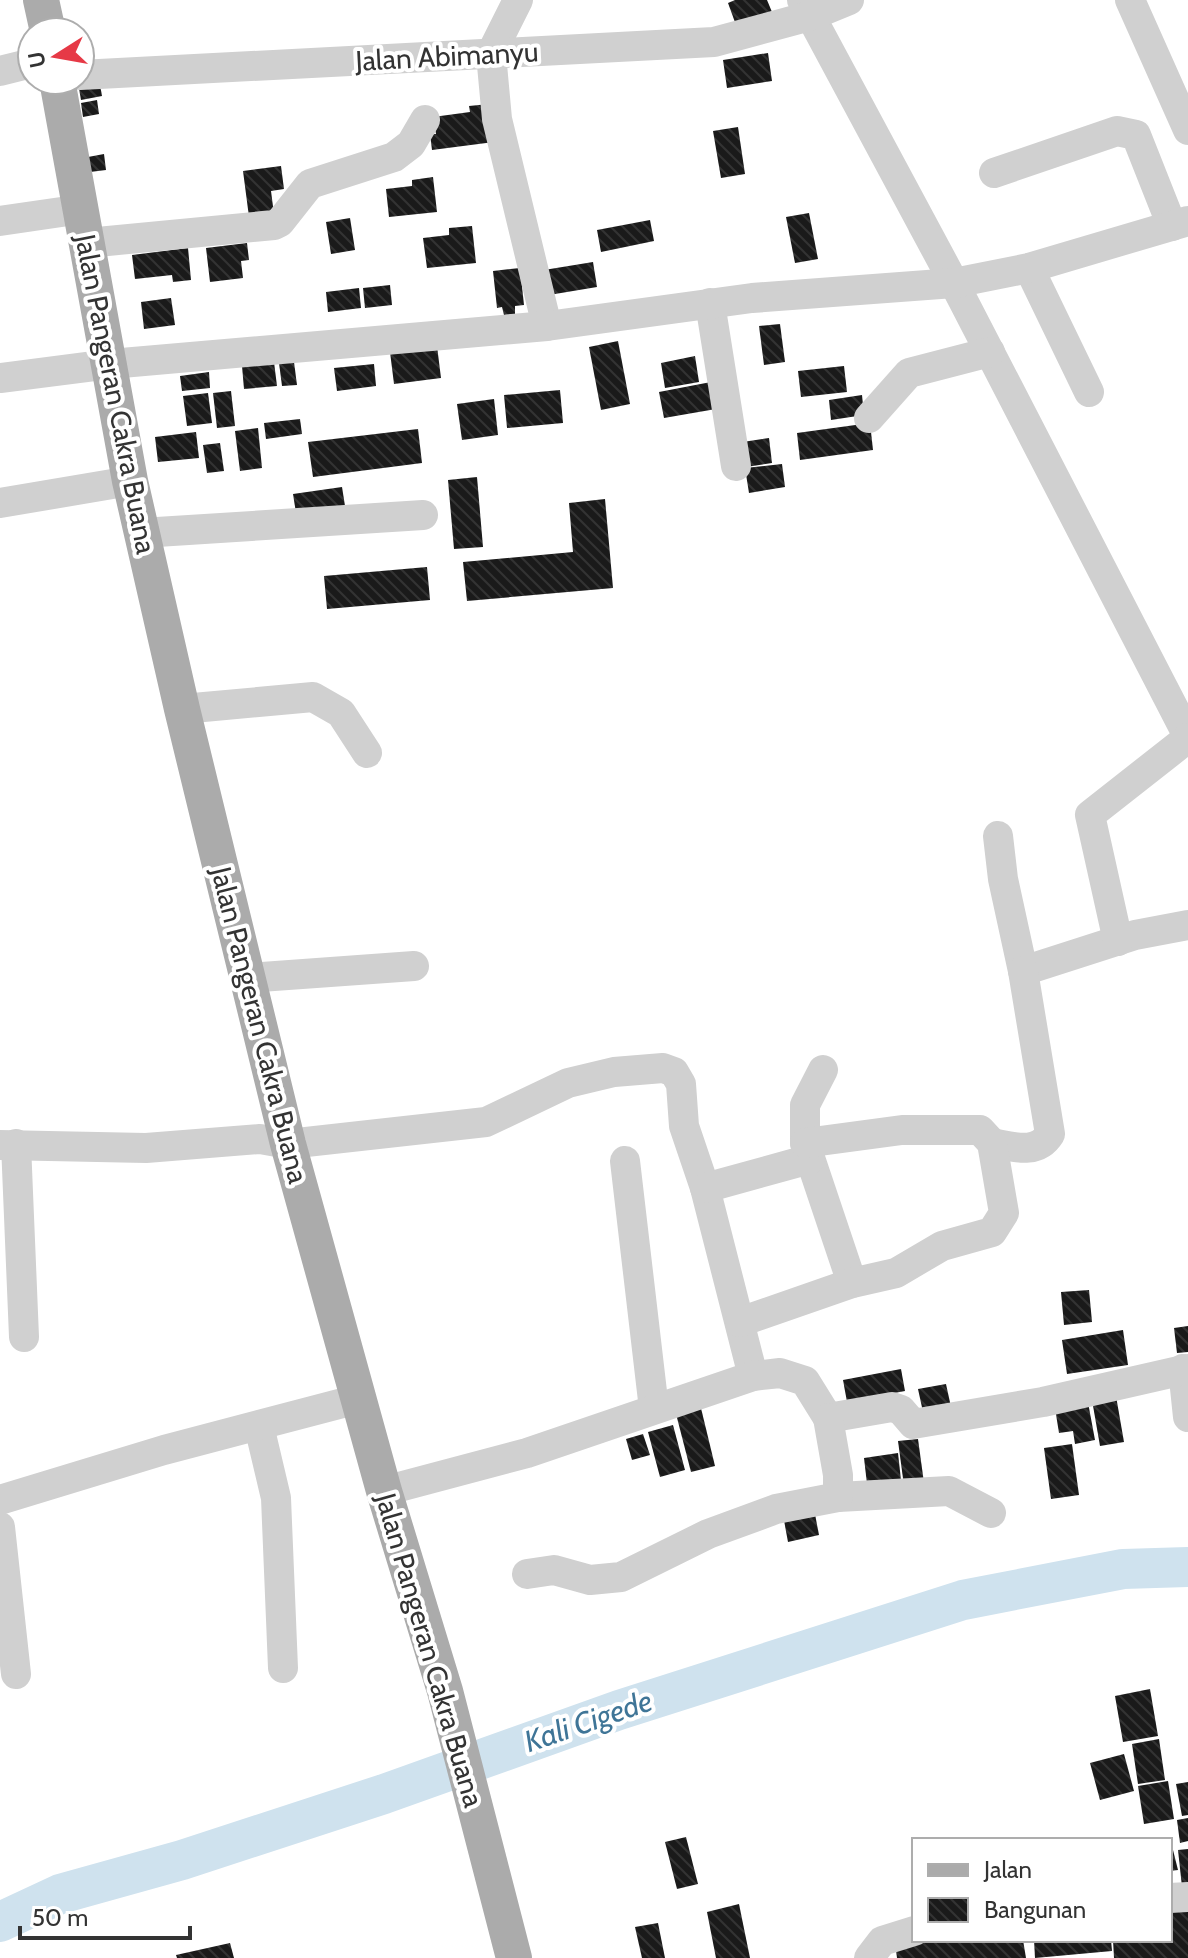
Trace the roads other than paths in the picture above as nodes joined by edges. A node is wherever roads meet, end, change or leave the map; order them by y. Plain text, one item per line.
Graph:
1 (518, 0) edge
2 (849, 0) edge
3 (1130, 0) edge
4 (806, 8) edge
5 (491, 54) junction
6 (96, 74) edge
7 (60, 96) edge
8 (425, 120) dead end
9 (1188, 130) edge
10 (994, 173) dead end
11 (0, 221) edge
12 (1180, 223) edge
13 (84, 226) junction
14 (1029, 268) junction
15 (954, 283) junction
16 (710, 303) junction
17 (547, 326) junction
18 (990, 352) junction
19 (110, 364) junction
20 (0, 378) edge
21 (1089, 392) dead end
22 (869, 418) dead end
23 (736, 466) dead end
24 (130, 481) junction
25 (0, 503) edge
26 (423, 515) dead end
27 (141, 533) junction
28 (182, 709) junction
29 (1188, 737) edge
30 (367, 753) dead end
31 (998, 836) dead end
32 (1188, 925) edge
33 (1118, 941) junction
34 (414, 966) dead end
35 (1023, 971) junction
36 (247, 978) junction
37 (823, 1070) dead end
38 (992, 1143) junction
39 (8, 1144) edge
40 (288, 1144) junction
41 (808, 1151) junction
42 (625, 1161) dead end
43 (705, 1188) junction
44 (852, 1283) junction
45 (11, 1305) edge
46 (740, 1322) junction
47 (24, 1337) dead end
48 (1186, 1369) edge
49 (753, 1376) junction
50 (358, 1399) junction
51 (654, 1409) junction
52 (1188, 1417) edge
53 (828, 1418) junction
54 (259, 1426) junction
55 (384, 1491) junction
56 (838, 1497) junction
57 (0, 1500) edge
58 (991, 1513) dead end
59 (0, 1527) edge
60 (527, 1574) dead end
61 (283, 1668) dead end
62 (16, 1674) dead end
63 (912, 1932) edge
64 (514, 1958) edge
65 (869, 1958) edge

1 - 5 street
2 - 4 street, Jalan Abimanyu
3 - 9 street
4 - 5 street, Jalan Abimanyu
4 - 15 street
5 - 6 street, Jalan Abimanyu
5 - 17 street
7 - 13 main road, Jalan Pangeran Cakra Buana
8 - 13 street
10 - 12 street
11 - 13 street
12 - 14 street
13 - 19 main road, Jalan Pangeran Cakra Buana
14 - 15 street
14 - 21 street
15 - 16 street
15 - 18 street
16 - 17 street
16 - 23 street
17 - 19 street
18 - 22 street
18 - 29 street
19 - 20 street
19 - 24 main road, Jalan Pangeran Cakra Buana
24 - 25 street
24 - 27 main road, Jalan Pangeran Cakra Buana
26 - 27 street
27 - 28 main road, Jalan Pangeran Cakra Buana
28 - 30 street
28 - 36 main road, Jalan Pangeran Cakra Buana
29 - 33 street
31 - 35 street
32 - 33 street
33 - 35 street
34 - 36 street
35 - 38 street
36 - 40 main road, Jalan Pangeran Cakra Buana
37 - 41 street
38 - 41 street
38 - 44 street
39 - 40 street
39 - 45 street
40 - 43 street
40 - 50 main road, Jalan Pangeran Cakra Buana
41 - 43 street
41 - 44 street
42 - 51 street
43 - 46 street
44 - 46 street
45 - 47 street
46 - 49 street
48 - 52 street
48 - 53 street
49 - 51 street
49 - 53 street
50 - 54 street
50 - 55 main road, Jalan Pangeran Cakra Buana
51 - 55 street
53 - 56 street
54 - 57 street
54 - 61 street
55 - 64 main road, Jalan Pangeran Cakra Buana
56 - 58 street
56 - 60 street
59 - 62 street
63 - 65 street

